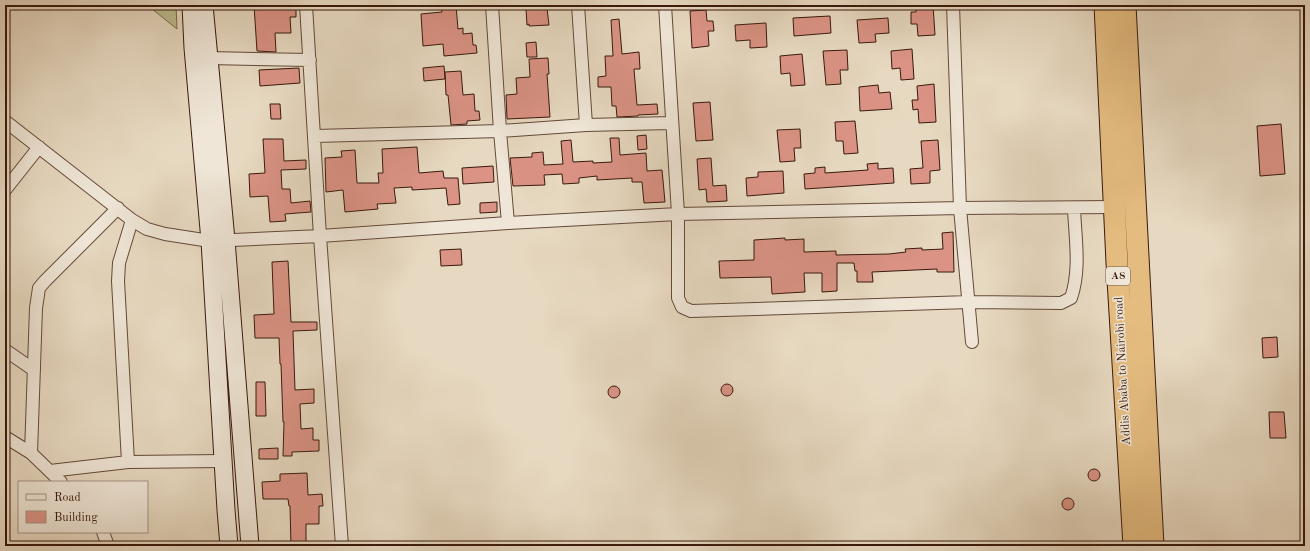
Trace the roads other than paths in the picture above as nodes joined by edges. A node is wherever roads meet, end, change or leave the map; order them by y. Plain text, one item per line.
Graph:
1 (191, 5) edge
2 (204, 5) edge
3 (306, 5) edge
4 (492, 5) edge
5 (578, 5) edge
6 (665, 5) edge
7 (953, 5) edge
8 (1105, 5) edge
9 (1125, 5) edge
10 (193, 48) junction
11 (208, 58) junction
12 (310, 60) junction
13 (5, 121) edge
14 (671, 123) junction
15 (586, 125) junction
16 (500, 131) junction
17 (315, 136) junction
18 (39, 147) junction
19 (5, 190) edge
20 (118, 208) junction
21 (960, 208) junction
22 (1074, 208) junction
23 (1114, 208) junction
24 (678, 214) junction
25 (132, 220) junction
26 (508, 223) junction
27 (320, 236) junction
28 (218, 241) junction
29 (969, 302) junction
30 (972, 342) dead end
31 (5, 350) edge
32 (34, 370) junction
33 (5, 437) edge
34 (31, 453) junction
35 (223, 461) junction
36 (128, 462) junction
37 (50, 471) junction
38 (60, 481) edge
39 (103, 533) edge
40 (108, 546) edge
41 (230, 546) edge
42 (250, 546) edge
43 (342, 546) edge
44 (1134, 546) edge
45 (1153, 546) edge

1 - 10 main road
2 - 11 main road
3 - 12 street
4 - 16 street
5 - 15 street
6 - 14 street
7 - 21 street
8 - 23 highway, Addis Ababa to Nairobi road / A8
9 - 45 highway, Addis Ababa to Nairobi road / A8
10 - 11 street
10 - 28 main road
11 - 12 street
11 - 28 main road
12 - 17 street
13 - 18 street
14 - 15 street
14 - 24 street
15 - 16 street
16 - 17 street
16 - 26 street
17 - 27 street
18 - 19 street
18 - 20 street
20 - 25 street
20 - 32 street
21 - 22 street
21 - 24 street
21 - 29 street
22 - 23 street
22 - 29 street
23 - 44 highway, Addis Ababa to Nairobi road / A8
24 - 26 street
24 - 29 street
25 - 28 street
25 - 36 street
26 - 27 street
27 - 28 street
27 - 43 street
28 - 35 main road
28 - 42 main road
29 - 30 street
31 - 32 street
32 - 34 street
33 - 34 street
34 - 37 street
35 - 36 street
35 - 41 main road
36 - 37 street
37 - 38 street
39 - 40 street

